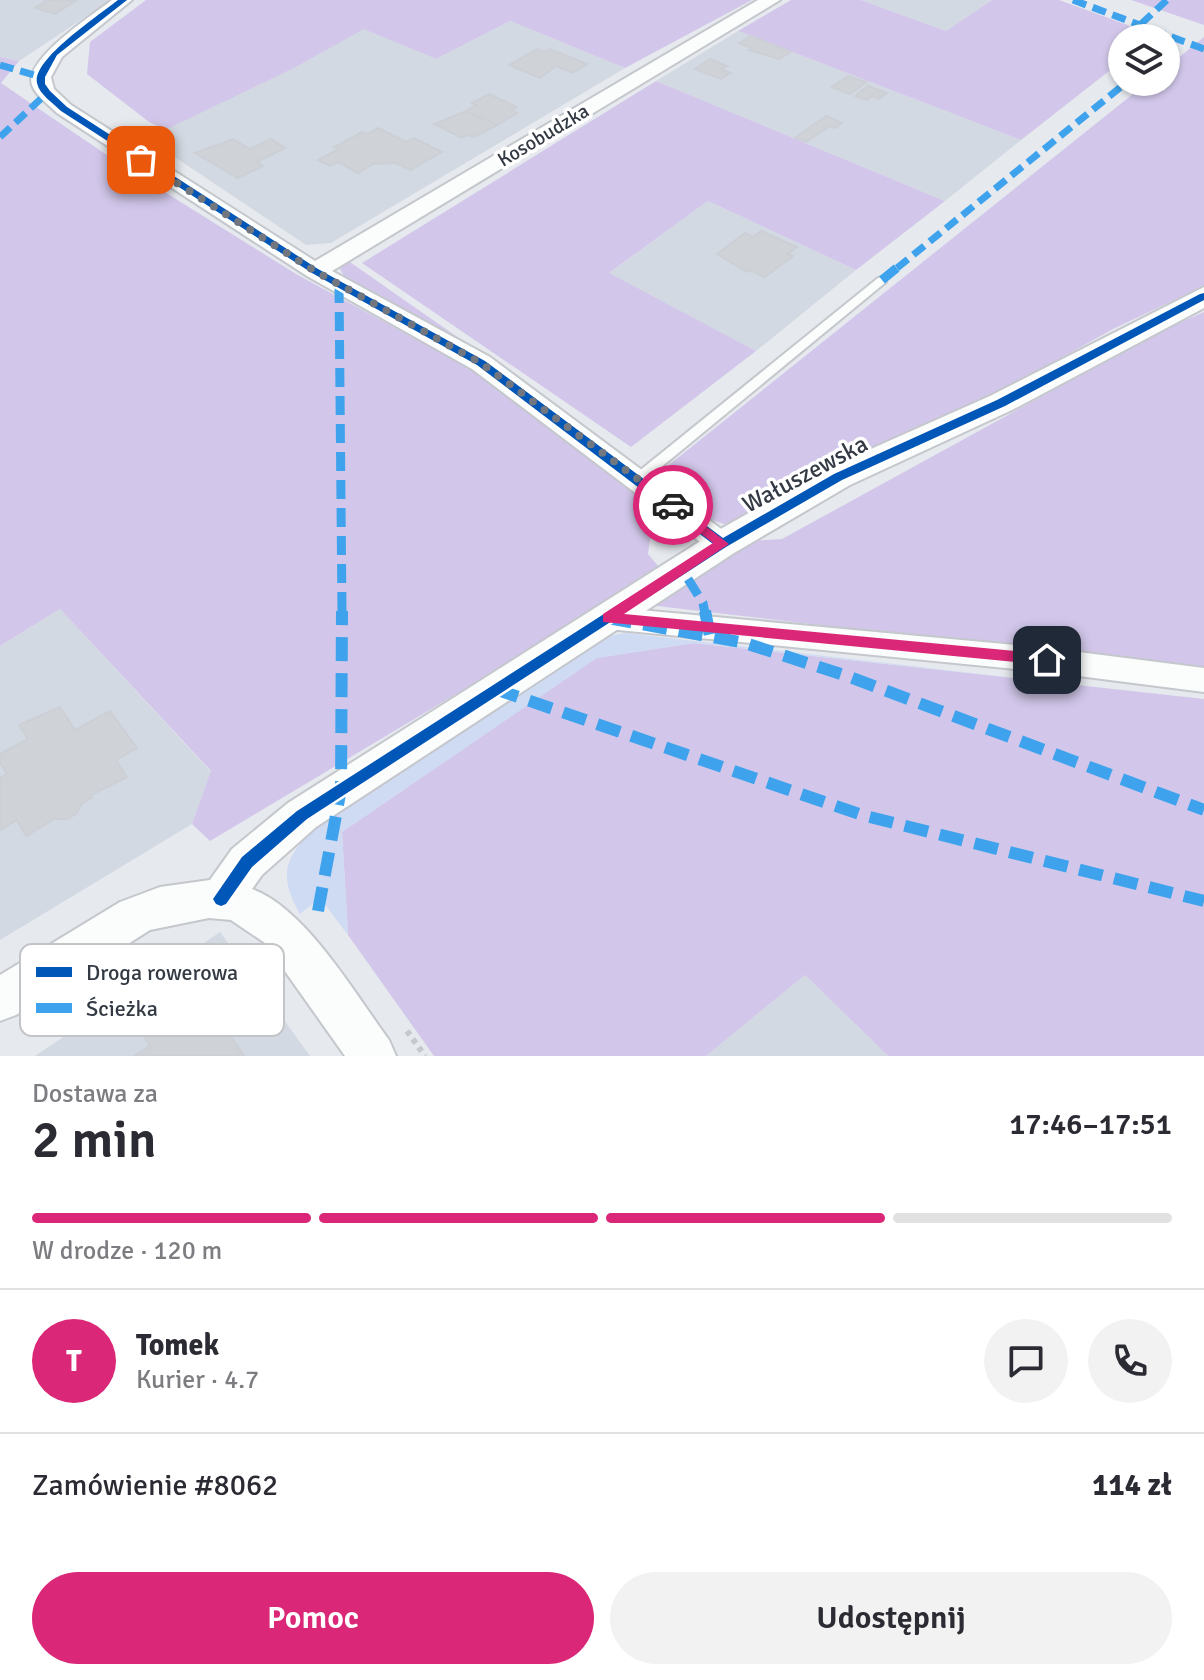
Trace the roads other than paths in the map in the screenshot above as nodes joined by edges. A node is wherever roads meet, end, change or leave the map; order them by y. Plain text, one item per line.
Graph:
1 (123, 0) edge
2 (771, 0) edge
3 (315, 271) junction
4 (882, 280) dead end
5 (1204, 296) edge
6 (638, 479) junction
7 (722, 544) junction
8 (608, 618) junction
9 (1204, 680) edge
10 (221, 899) junction
11 (90, 944) edge
12 (20, 988) edge
13 (0, 1000) edge
14 (373, 1056) edge

1 - 3 street
2 - 3 street, Kosobudzka
3 - 6 street
4 - 6 lane
5 - 7 street, Wałuszewska
6 - 7 street
7 - 8 street, Wałuszewska
8 - 9 street
8 - 10 street, Wałuszewska
10 - 11 street
10 - 14 street
12 - 13 street

